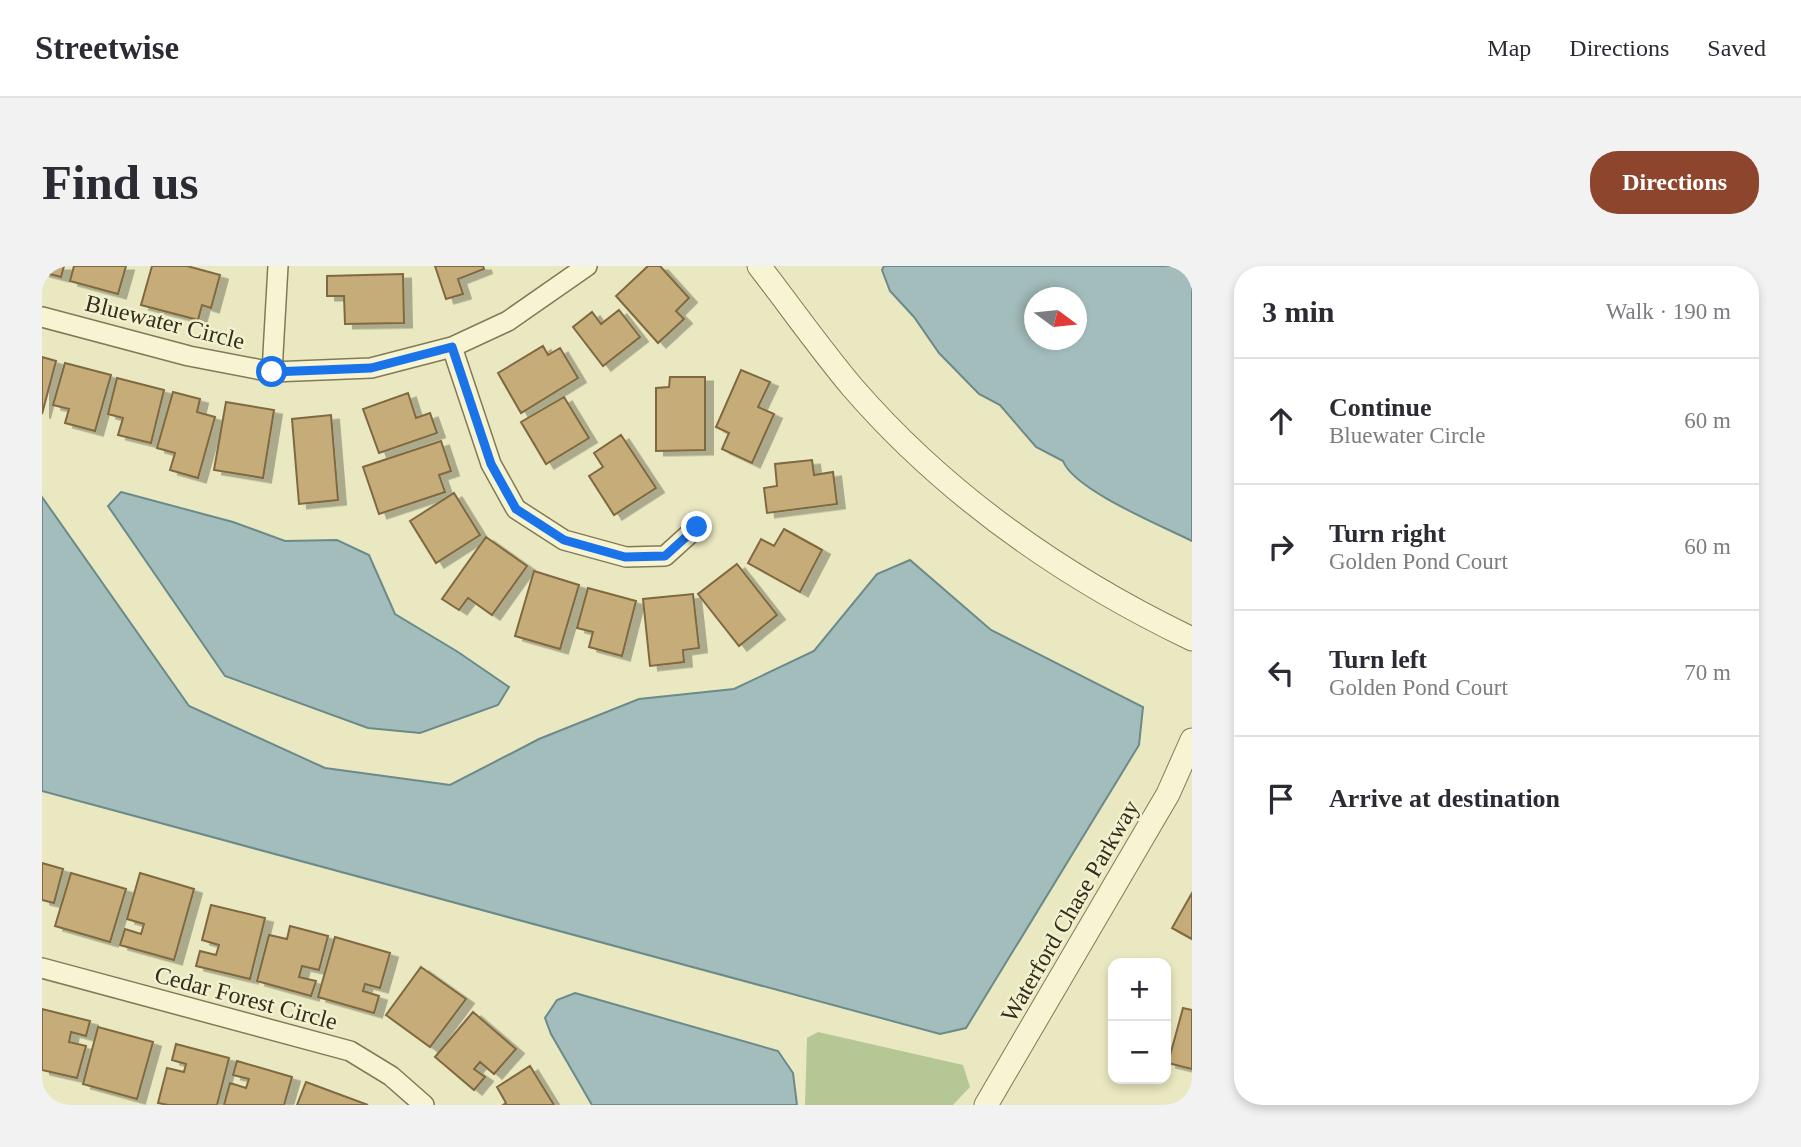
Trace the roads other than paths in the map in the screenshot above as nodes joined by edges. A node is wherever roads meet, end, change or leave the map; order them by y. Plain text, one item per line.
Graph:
1 (278, 266) edge
2 (587, 266) edge
3 (759, 266) edge
4 (42, 317) edge
5 (452, 347) junction
6 (272, 372) junction
7 (697, 527) dead end
8 (1192, 639) edge
9 (1192, 740) edge
10 (42, 968) edge
11 (424, 1105) edge
12 (986, 1105) edge

1 - 6 street
2 - 5 street, Bluewater Circle
3 - 8 street
4 - 6 street, Bluewater Circle
5 - 6 street, Bluewater Circle
5 - 7 street
9 - 12 street, Waterford Chase Parkway
10 - 11 street, Cedar Forest Circle

